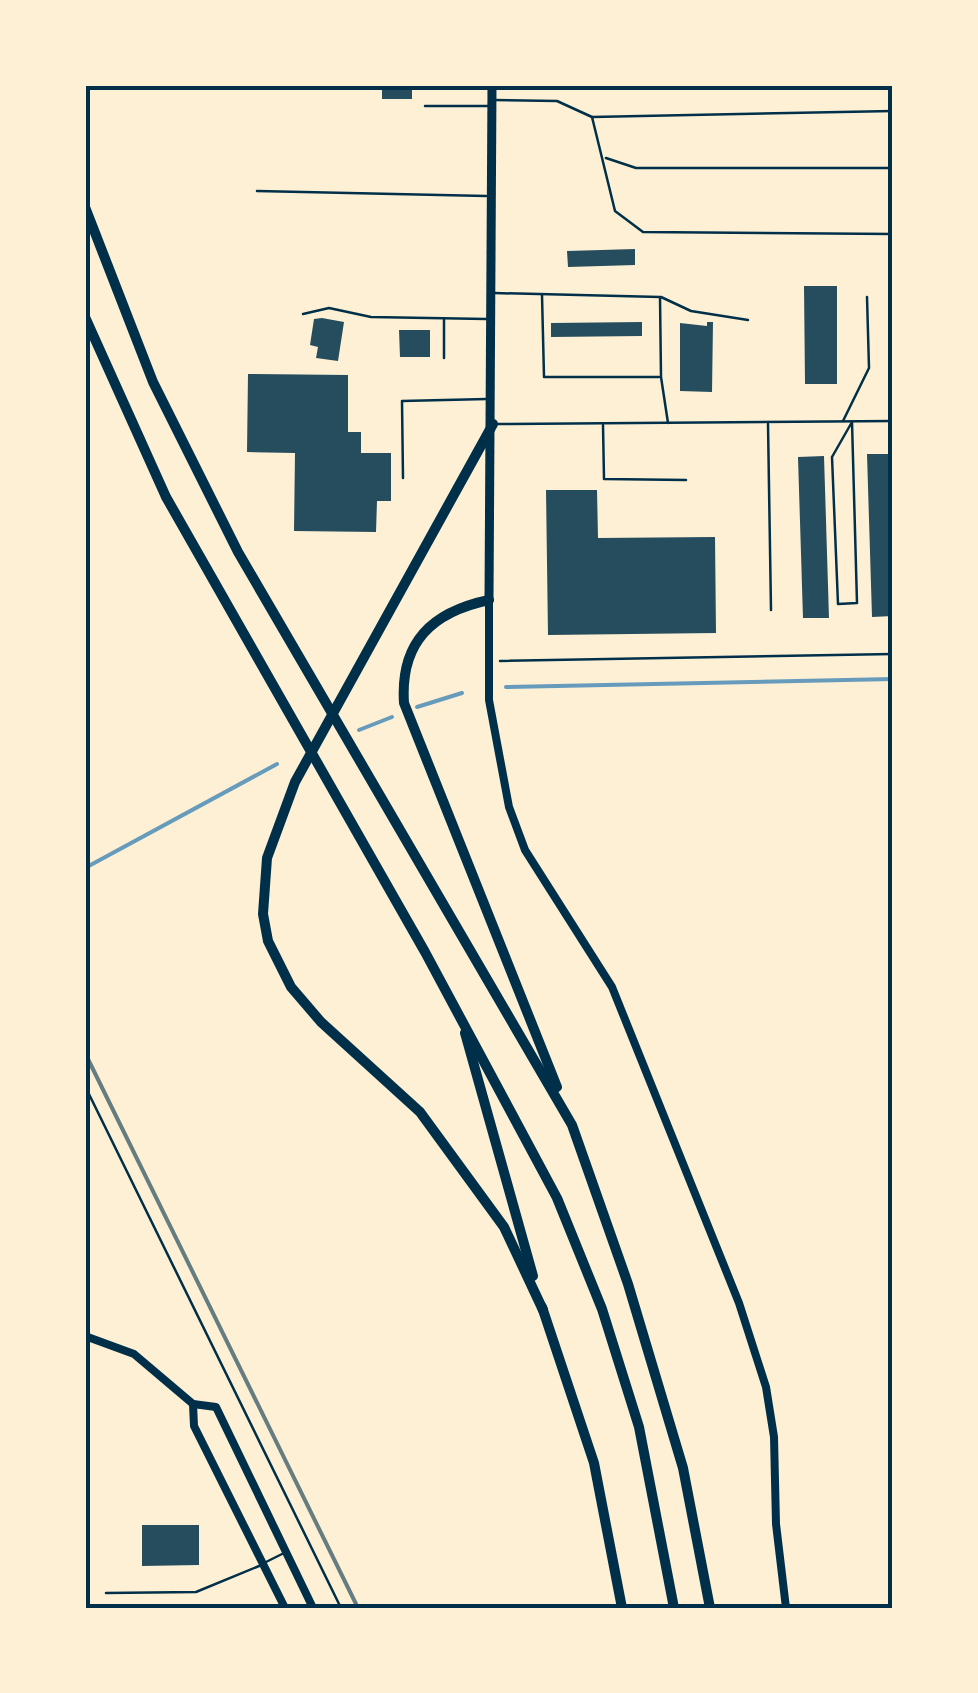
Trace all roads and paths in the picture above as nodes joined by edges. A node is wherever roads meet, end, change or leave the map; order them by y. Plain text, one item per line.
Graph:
1 (492, 85) edge
2 (492, 103) junction
3 (425, 106) dead end
4 (893, 111) edge
5 (592, 117) junction
6 (605, 157) junction
7 (893, 168) edge
8 (257, 191) dead end
9 (492, 196) junction
10 (85, 206) edge
11 (893, 234) edge
12 (493, 293) junction
13 (542, 294) junction
14 (660, 297) junction
15 (867, 297) dead end
16 (303, 314) dead end
17 (85, 316) edge
18 (444, 319) junction
19 (493, 319) junction
20 (748, 320) dead end
21 (444, 358) dead end
22 (661, 377) junction
23 (493, 399) junction
24 (893, 421) edge
25 (768, 422) junction
26 (842, 422) junction
27 (852, 422) junction
28 (603, 423) junction
29 (668, 423) junction
30 (494, 424) junction
31 (403, 478) dead end
32 (686, 480) dead end
33 (489, 600) junction
34 (771, 610) dead end
35 (893, 654) edge
36 (487, 662) junction
37 (461, 1017) junction
38 (85, 1086) edge
39 (572, 1125) junction
40 (542, 1310) junction
41 (85, 1336) edge
42 (193, 1404) junction
43 (286, 1552) junction
44 (262, 1564) junction
45 (106, 1594) dead end
46 (285, 1608) edge
47 (313, 1608) edge
48 (341, 1608) edge
49 (622, 1608) edge
50 (674, 1608) edge
51 (710, 1608) edge
52 (786, 1608) edge

1 - 2 main road
2 - 3 lane
2 - 5 lane
2 - 9 main road
4 - 5 lane
5 - 6 lane
6 - 7 lane
6 - 11 lane
8 - 9 lane
9 - 12 main road
10 - 39 highway
12 - 13 lane
12 - 19 main road
13 - 14 lane
13 - 22 lane
14 - 20 lane
14 - 22 lane
15 - 26 lane
16 - 18 lane
17 - 37 highway
18 - 19 lane
18 - 21 lane
19 - 23 main road
22 - 29 lane
23 - 30 main road
23 - 31 lane
24 - 27 lane
25 - 26 lane
25 - 29 lane
25 - 34 lane
26 - 27 lane
27 - 27 lane
28 - 29 lane
28 - 30 lane
28 - 32 lane
30 - 33 main road
30 - 40 highway
33 - 36 street
33 - 39 highway
35 - 36 path
36 - 52 street
37 - 40 highway
37 - 50 highway
38 - 48 path
39 - 51 highway
40 - 49 highway
41 - 42 street
42 - 43 street
42 - 44 street
43 - 44 lane
43 - 47 street
44 - 45 lane
44 - 46 street

